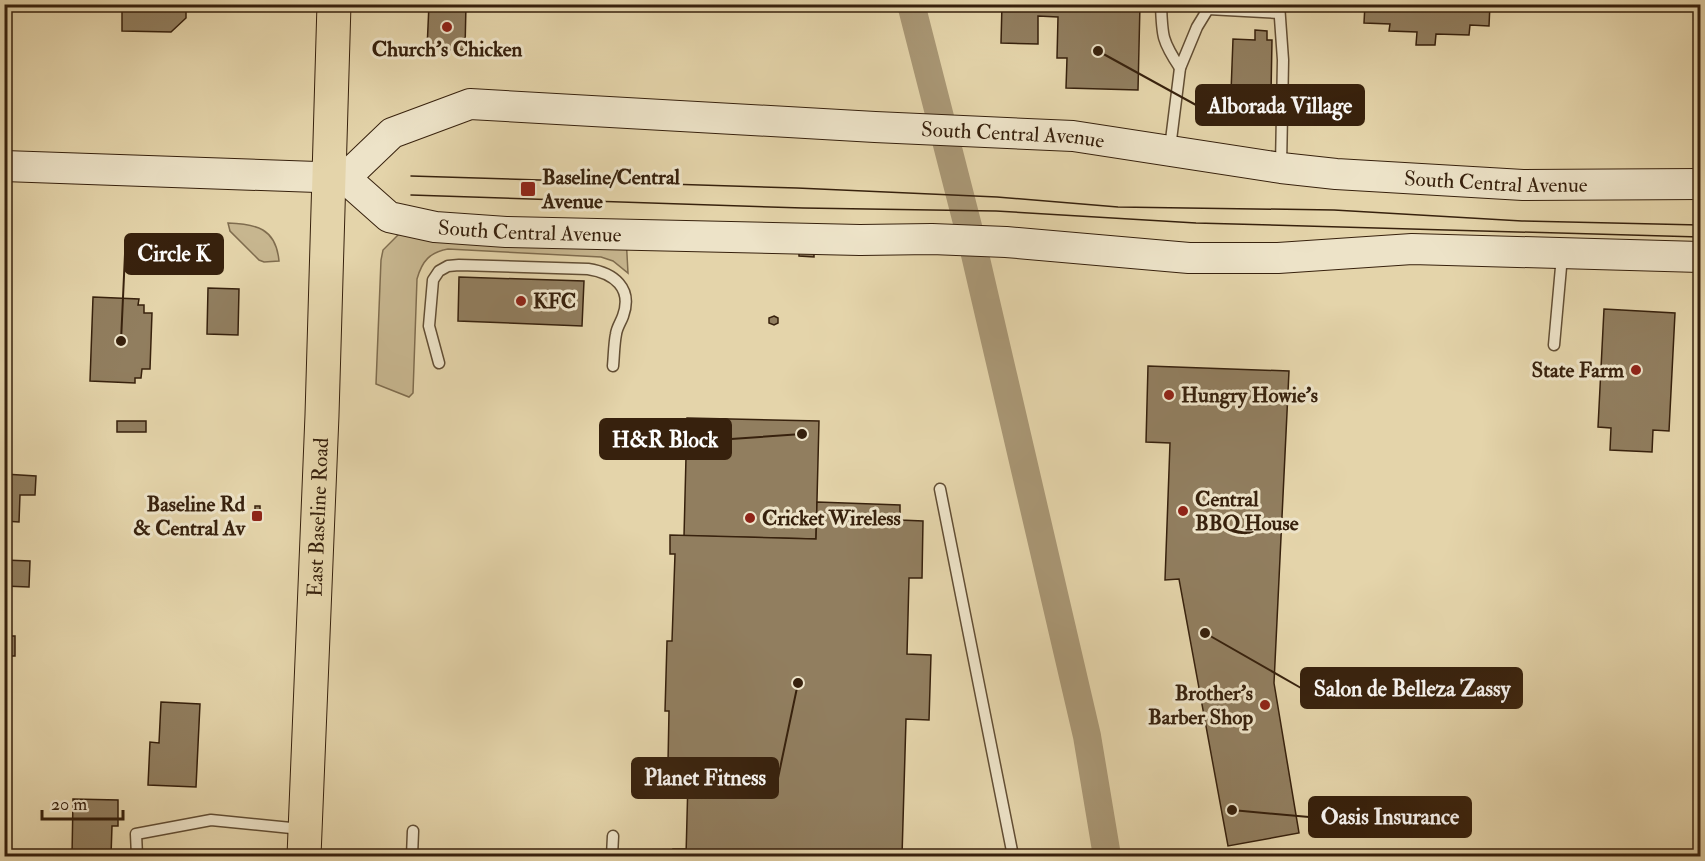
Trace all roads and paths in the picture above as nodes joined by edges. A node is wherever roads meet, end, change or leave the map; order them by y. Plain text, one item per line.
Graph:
1 (334, 4) edge
2 (1161, 4) edge
3 (1209, 7) edge
4 (1279, 9) edge
5 (1180, 68) junction
6 (1170, 152) junction
7 (4, 166) edge
8 (1281, 168) junction
9 (337, 178) junction
10 (1701, 184) edge
11 (1563, 252) junction
12 (1701, 257) edge
13 (1554, 345) dead end
14 (439, 363) dead end
15 (614, 366) dead end
16 (940, 489) dead end
17 (413, 831) dead end
18 (613, 836) dead end
19 (304, 843) edge
20 (136, 856) edge
21 (412, 856) edge
22 (612, 856) edge
23 (1013, 856) edge

1 - 9 main road, East Baseline Road
2 - 5 lane
3 - 4 lane
3 - 5 lane
4 - 8 lane
5 - 6 lane
6 - 8 main road, South Central Avenue
6 - 9 main road, South Central Avenue
7 - 9 main road
8 - 10 main road, South Central Avenue
9 - 11 main road, South Central Avenue
9 - 19 main road, East Baseline Road
11 - 12 main road, South Central Avenue
11 - 13 lane
14 - 15 lane
16 - 23 lane
17 - 21 lane
18 - 22 lane
19 - 20 lane

